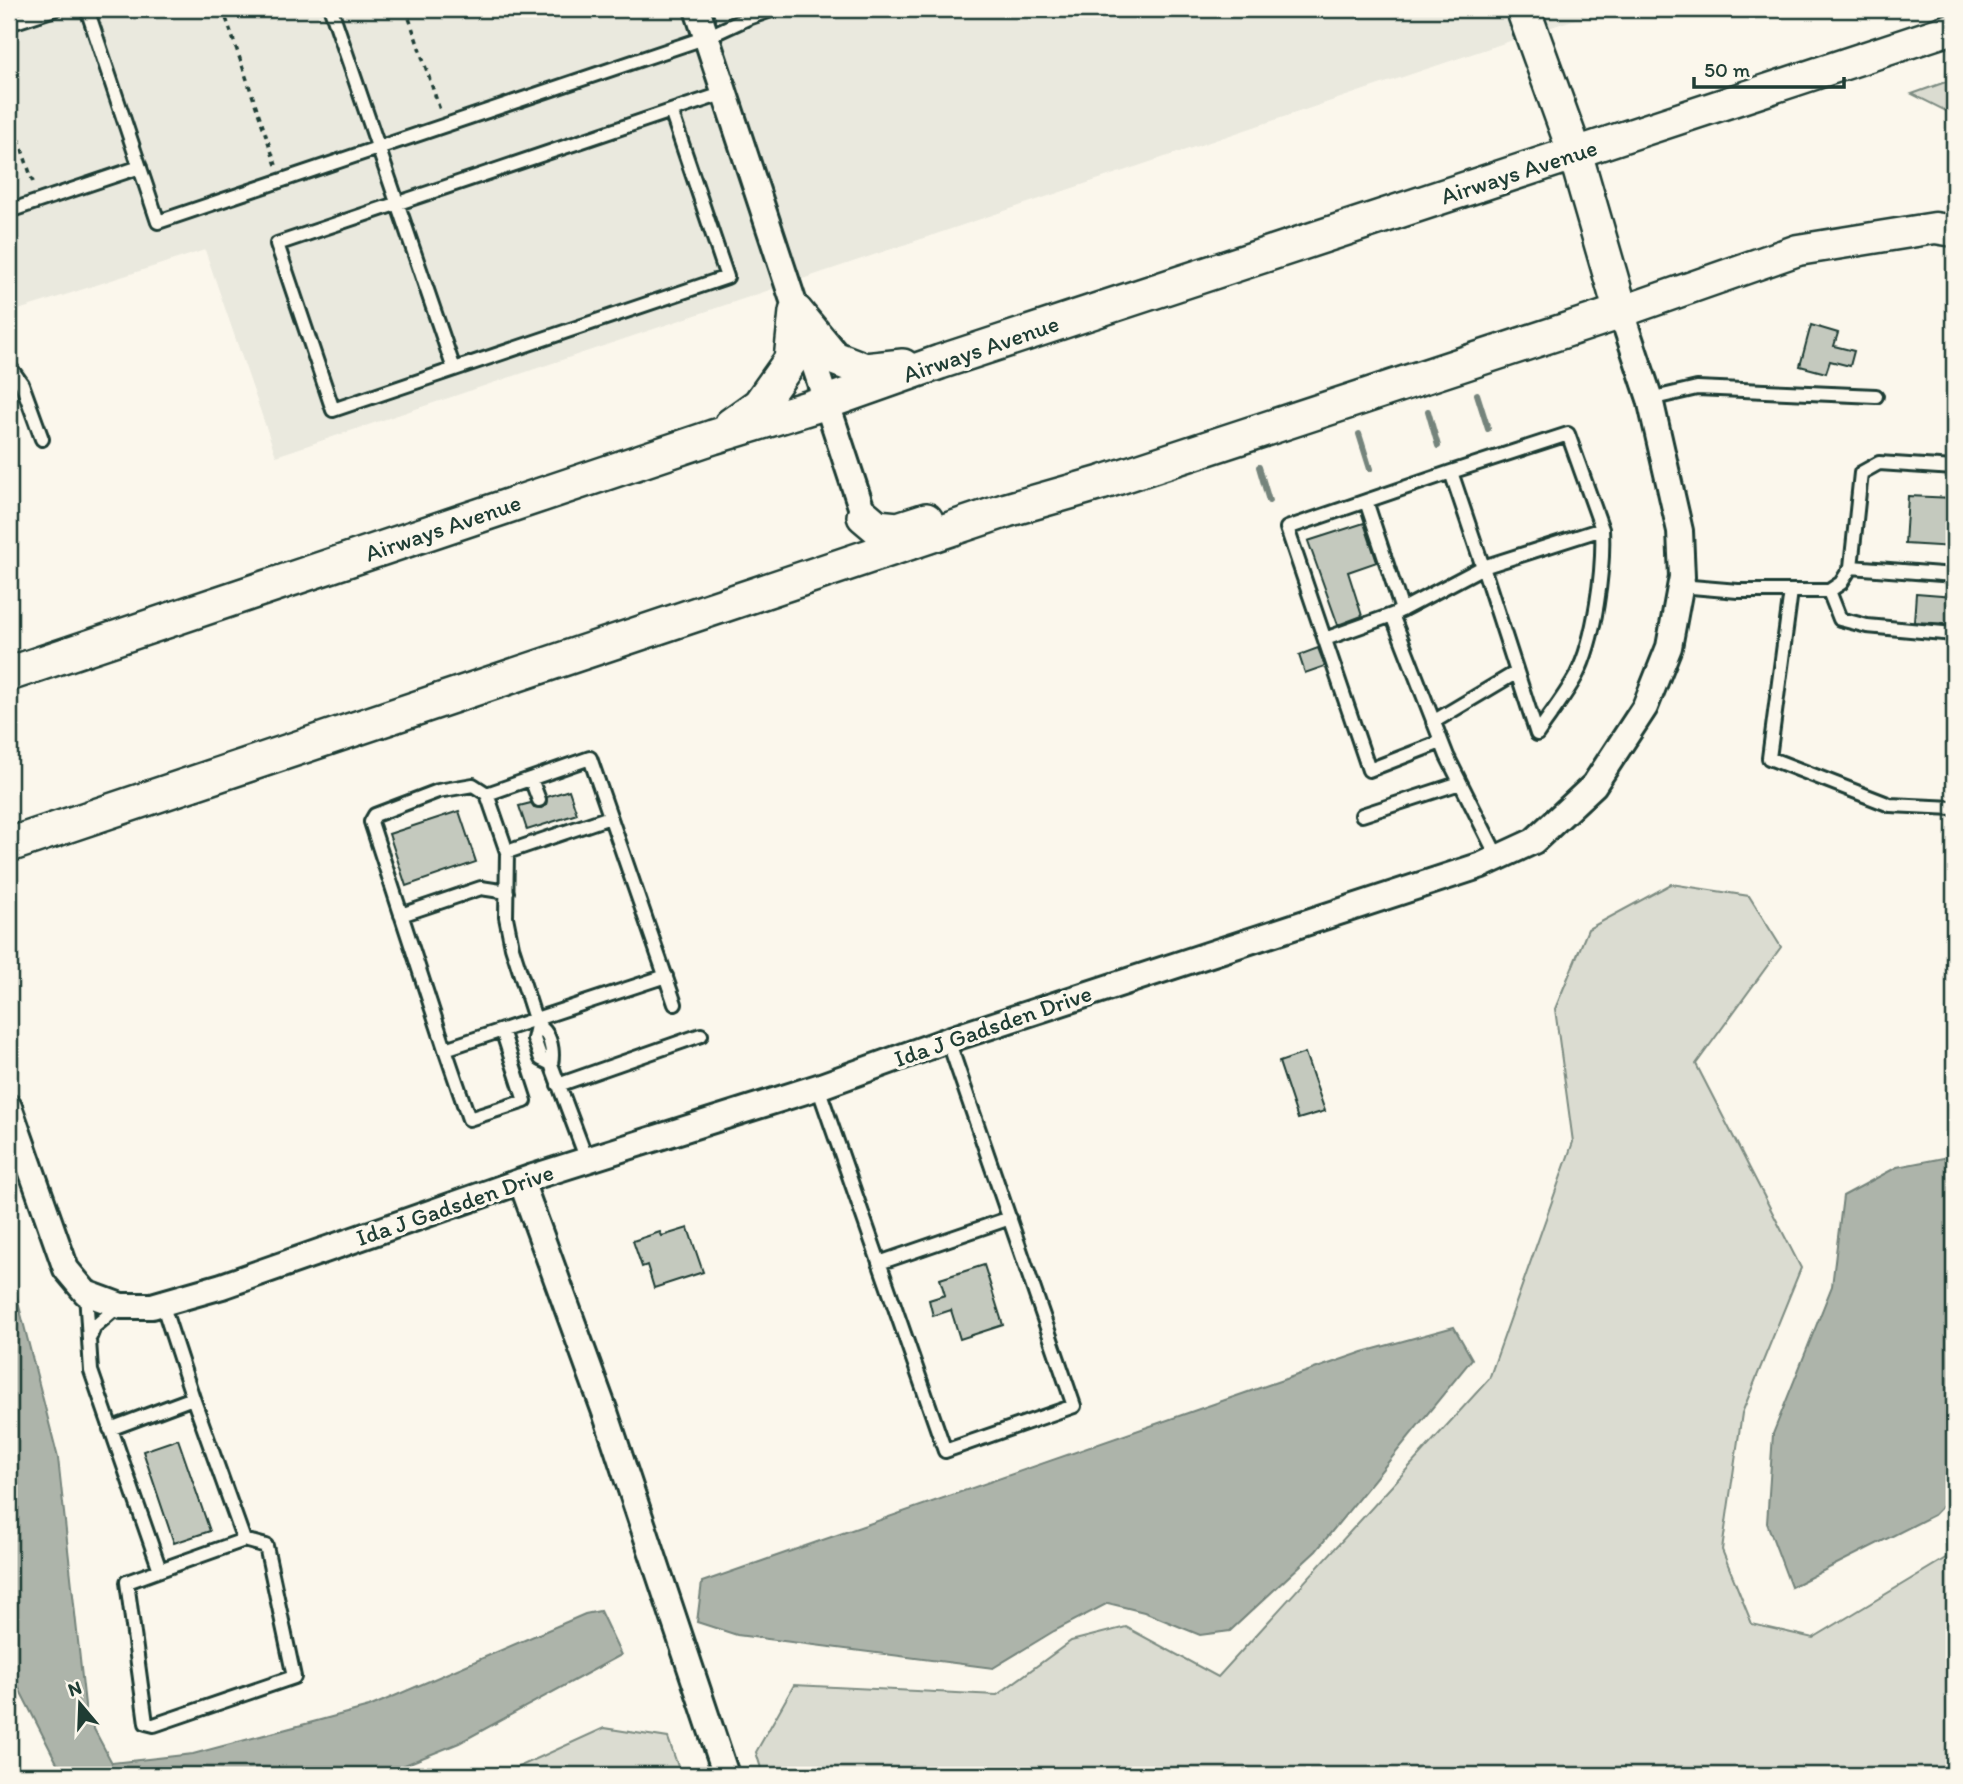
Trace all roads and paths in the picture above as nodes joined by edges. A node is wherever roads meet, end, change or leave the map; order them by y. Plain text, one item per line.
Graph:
1 (55, 9) edge
2 (87, 9) edge
3 (223, 9) edge
4 (331, 9) edge
5 (406, 9) edge
6 (697, 9) edge
7 (774, 9) edge
8 (1523, 9) edge
9 (9, 24) edge
10 (1954, 27) edge
11 (706, 37) junction
12 (725, 93) junction
13 (9, 111) edge
14 (671, 111) junction
15 (445, 125) junction
16 (379, 147) junction
17 (1575, 153) junction
18 (140, 167) junction
19 (281, 180) junction
20 (39, 201) junction
21 (398, 203) junction
22 (9, 211) edge
23 (1954, 231) edge
24 (796, 312) junction
25 (1621, 312) junction
26 (940, 362) junction
27 (9, 366) edge
28 (454, 369) junction
29 (1876, 396) dead end
30 (1650, 399) junction
31 (827, 402) junction
32 (713, 437) junction
33 (42, 439) dead end
34 (1954, 468) edge
35 (1451, 472) junction
36 (1366, 501) junction
37 (1006, 510) junction
38 (864, 516) junction
39 (1602, 529) junction
40 (1483, 567) junction
41 (1851, 567) junction
42 (1954, 575) edge
43 (809, 577) junction
44 (1680, 586) junction
45 (1791, 591) junction
46 (1829, 591) junction
47 (1397, 613) junction
48 (1954, 634) edge
49 (1325, 639) junction
50 (1517, 672) junction
51 (9, 674) edge
52 (1433, 722) junction
53 (1441, 742) junction
54 (531, 779) junction
55 (1460, 783) junction
56 (487, 794) junction
57 (539, 800) dead end
58 (1954, 808) edge
59 (1362, 815) dead end
60 (610, 817) junction
61 (547, 824) dead end
62 (552, 837) junction
63 (9, 845) edge
64 (507, 852) junction
65 (1498, 858) junction
66 (507, 891) junction
67 (401, 915) junction
68 (666, 976) junction
69 (675, 1003) dead end
70 (536, 1023) junction
71 (502, 1030) junction
72 (701, 1035) dead end
73 (948, 1040) junction
74 (445, 1049) junction
75 (558, 1085) junction
76 (818, 1087) junction
77 (9, 1107) edge
78 (587, 1160) junction
79 (521, 1181) junction
80 (1010, 1218) junction
81 (879, 1263) junction
82 (86, 1293) junction
83 (162, 1303) junction
84 (120, 1305) junction
85 (89, 1337) junction
86 (193, 1398) junction
87 (110, 1429) junction
88 (244, 1540) junction
89 (160, 1570) junction
90 (726, 1775) edge

1 - 9 lane
2 - 18 lane
3 - 19 path
4 - 16 lane
5 - 15 path
6 - 11 street
7 - 11 lane
8 - 17 main road
10 - 17 street, Airways Avenue
11 - 12 street
11 - 15 lane
12 - 14 lane
12 - 24 street
13 - 20 path
14 - 21 lane
14 - 28 lane
15 - 16 lane
16 - 19 lane
16 - 21 lane
17 - 25 main road
17 - 26 main road, Airways Avenue
18 - 19 lane
18 - 20 lane
20 - 22 lane
21 - 28 lane
21 - 28 lane
23 - 25 street
24 - 26 main road
24 - 31 street
24 - 32 main road
25 - 30 street, Ida J Gadsden Drive
25 - 37 main road
26 - 31 main road, Airways Avenue
27 - 33 lane
29 - 30 lane
30 - 44 street, Ida J Gadsden Drive
31 - 32 main road, Airways Avenue
31 - 38 street
32 - 51 main road, Airways Avenue
34 - 41 lane
35 - 36 lane
35 - 39 lane
35 - 40 lane
36 - 47 lane
36 - 49 lane
37 - 38 main road
37 - 43 main road
38 - 43 main road
39 - 40 lane
39 - 50 lane
40 - 47 lane
40 - 50 lane
41 - 42 lane
41 - 46 lane
43 - 63 main road
44 - 45 lane
44 - 65 street, Ida J Gadsden Drive
45 - 46 lane
45 - 58 lane
46 - 48 lane
47 - 49 lane
47 - 52 lane
49 - 53 lane
50 - 52 lane
52 - 53 lane
53 - 55 lane
54 - 56 lane
54 - 57 lane
54 - 60 lane
55 - 59 lane
55 - 65 lane
56 - 64 lane
56 - 67 lane
60 - 62 lane
60 - 68 lane
61 - 62 lane
62 - 64 lane
64 - 66 lane
65 - 73 street, Ida J Gadsden Drive
66 - 67 lane
66 - 70 lane
67 - 74 lane
68 - 69 lane
68 - 70 lane
70 - 71 lane
70 - 75 lane
71 - 74 lane
71 - 74 lane
72 - 75 lane
73 - 76 street, Ida J Gadsden Drive
73 - 80 lane
75 - 78 lane
76 - 78 street, Ida J Gadsden Drive
76 - 81 lane
77 - 82 street
78 - 79 street, Ida J Gadsden Drive
79 - 83 street, Ida J Gadsden Drive
79 - 90 street
80 - 81 lane
80 - 81 lane
82 - 84 street, Ida J Gadsden Drive
82 - 85 lane
83 - 84 street, Ida J Gadsden Drive
83 - 86 lane
84 - 85 lane
85 - 87 lane
86 - 87 lane
86 - 88 lane
87 - 89 lane
88 - 89 lane
88 - 89 lane

